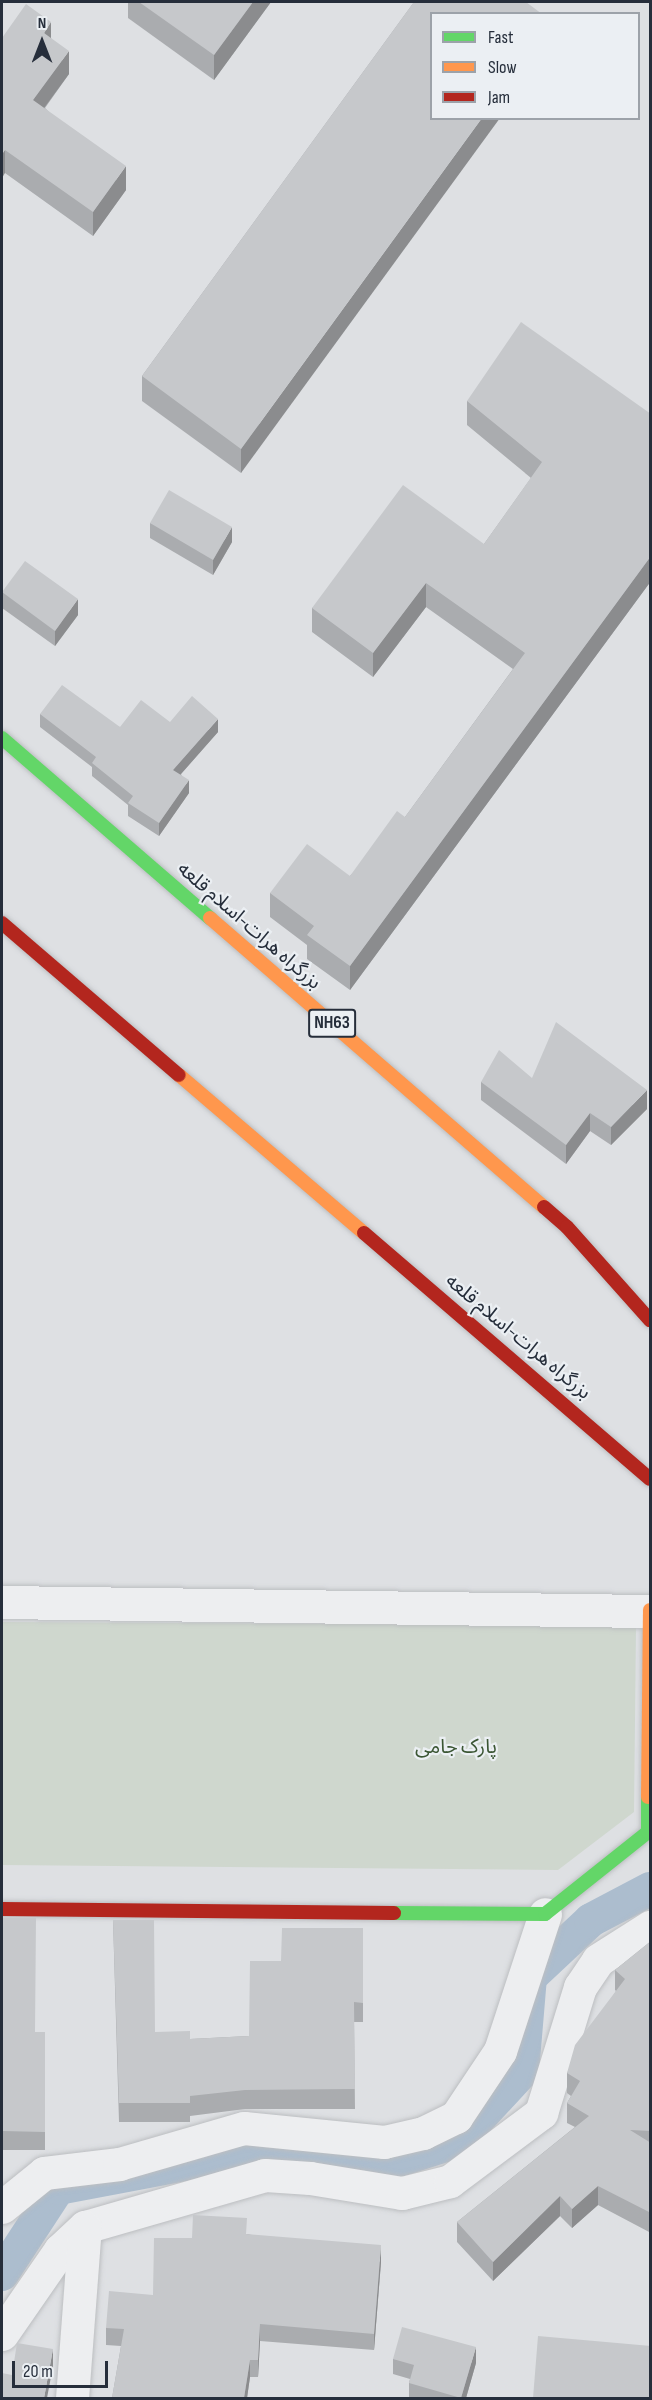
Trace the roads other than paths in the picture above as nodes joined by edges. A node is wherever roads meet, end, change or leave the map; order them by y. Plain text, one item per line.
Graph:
1 (2, 738) edge
2 (2, 923) edge
3 (651, 1320) edge
4 (651, 1479) edge
5 (2, 1602) edge
6 (650, 1610) edge
7 (2, 1909) edge
8 (545, 1914) junction
9 (651, 1928) edge
10 (2, 2207) edge
11 (85, 2227) junction
12 (2, 2334) edge
13 (72, 2398) edge

1 - 3 main road, بزرگراه هرات-اسلام قلعه / NH63
2 - 4 main road, بزرگراه هرات-اسلام قلعه
5 - 6 street
6 - 8 main road
7 - 8 main road
8 - 10 street
9 - 11 street
11 - 12 street
11 - 13 street

